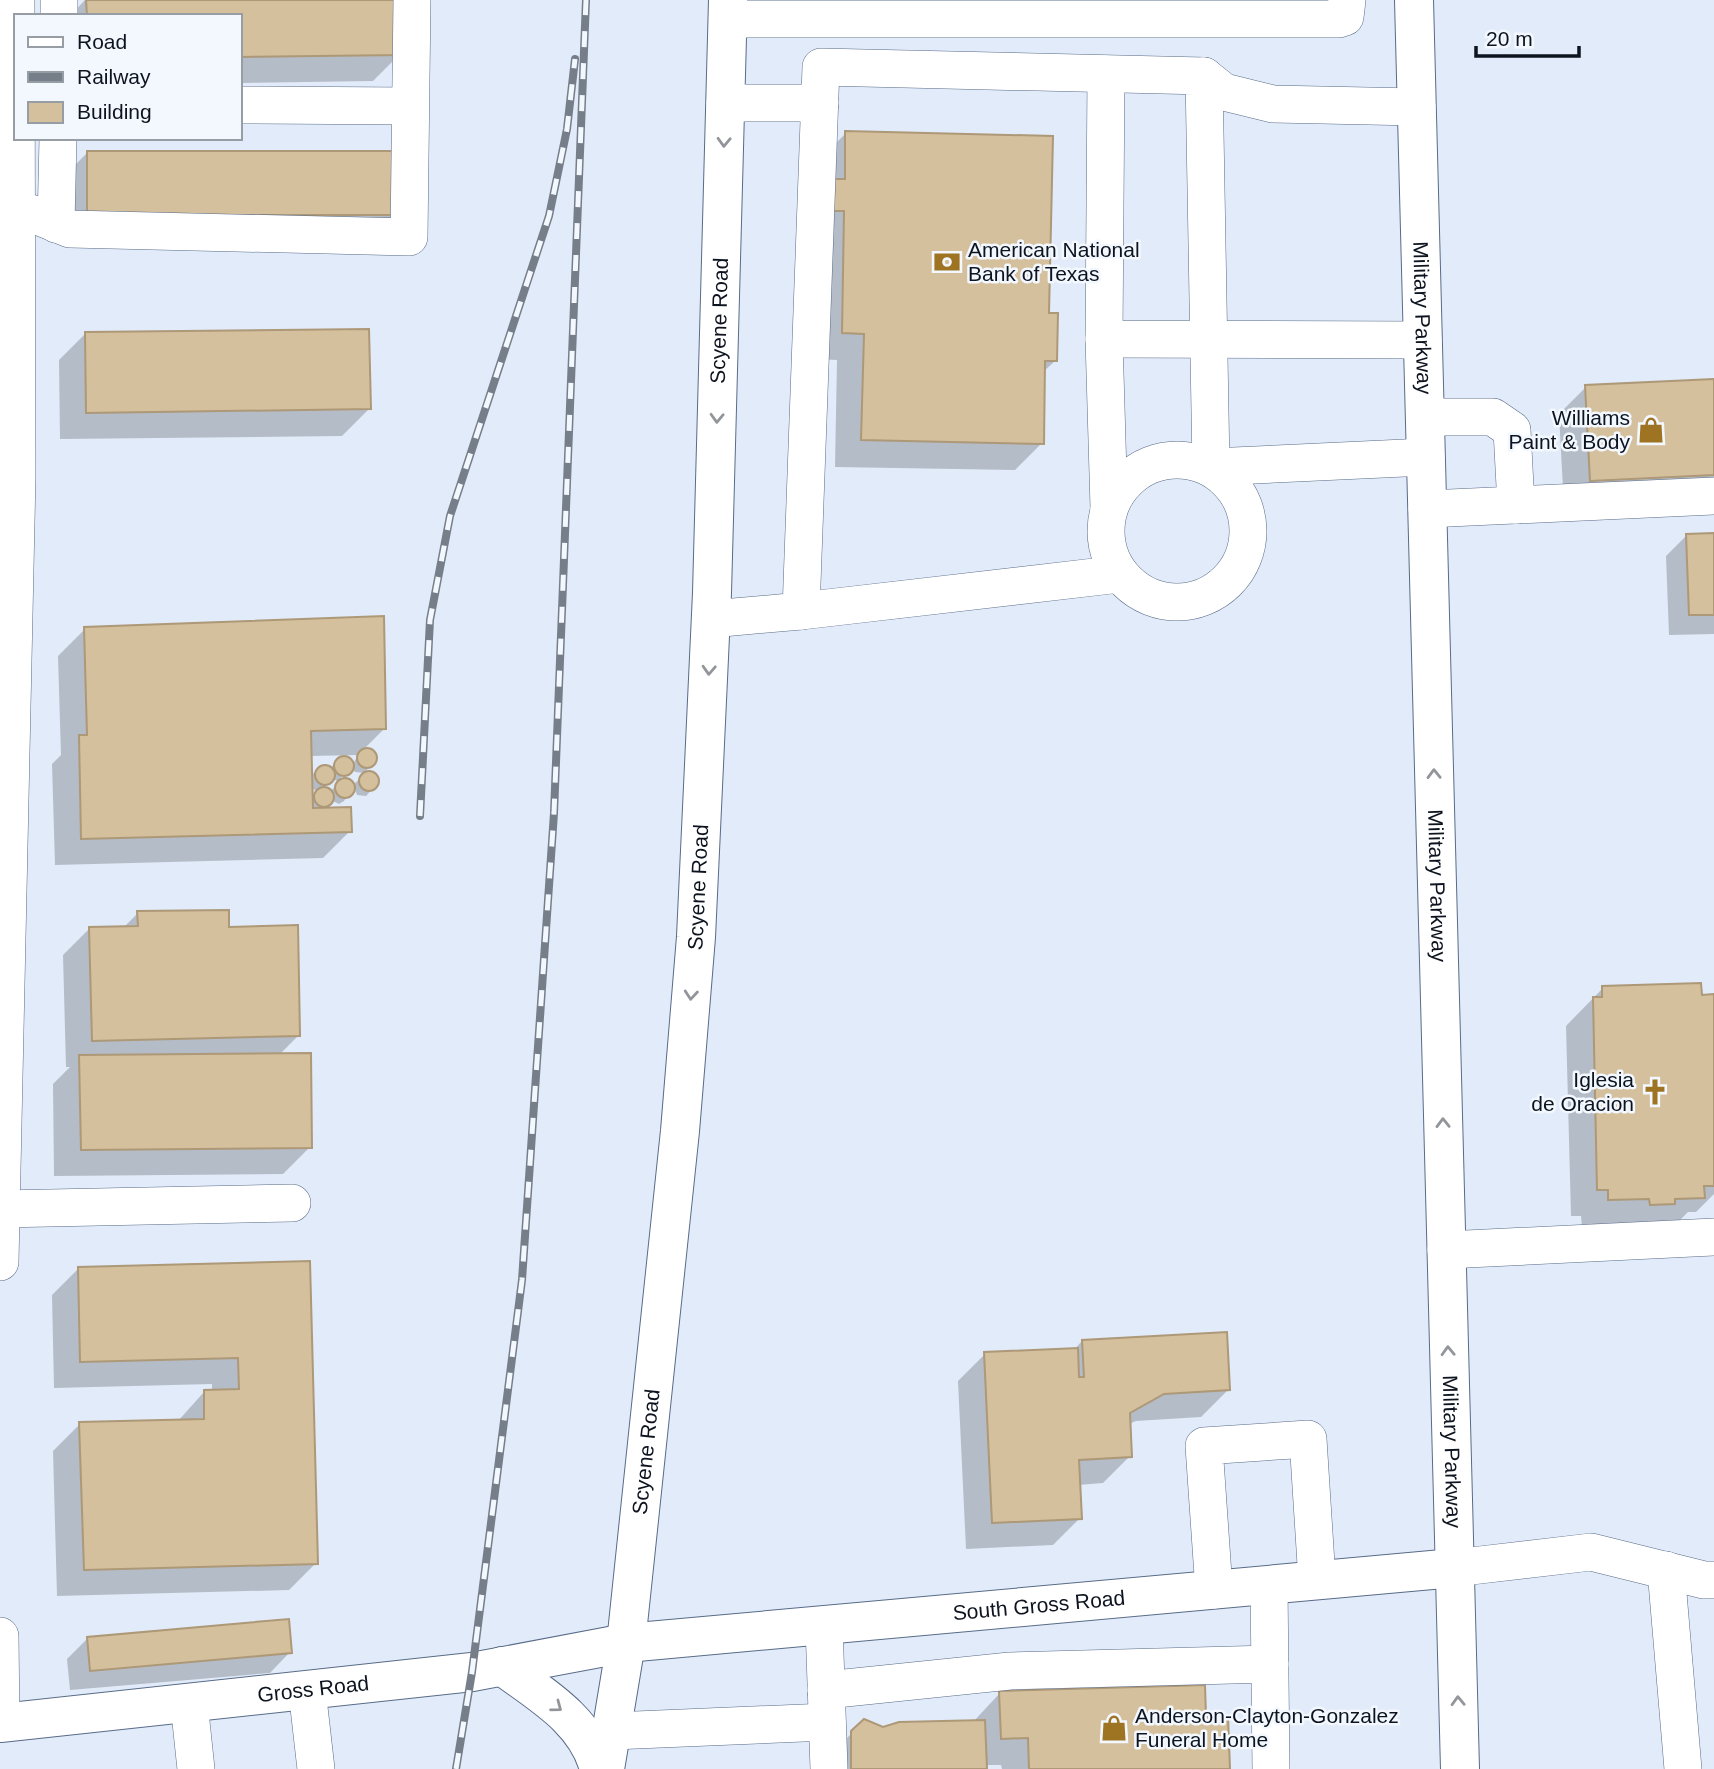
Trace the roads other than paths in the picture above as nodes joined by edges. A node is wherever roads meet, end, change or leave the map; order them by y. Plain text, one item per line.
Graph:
1 (412, 0) edge
2 (1348, 0) edge
3 (1415, 0) edge
4 (728, 10) edge
5 (14, 52) edge
6 (1106, 74) junction
7 (1204, 76) junction
8 (725, 103) junction
9 (820, 103) junction
10 (242, 105) edge
11 (410, 106) junction
12 (1417, 107) junction
13 (58, 140) edge
14 (8, 208) edge
15 (56, 224) junction
16 (1104, 339) junction
17 (1209, 339) junction
18 (1423, 340) junction
19 (1425, 417) junction
20 (1426, 457) junction
21 (1211, 467) junction
22 (1714, 496) edge
23 (1516, 505) junction
24 (1109, 508) junction
25 (1427, 509) junction
26 (7, 570) edge
27 (1119, 574) junction
28 (801, 611) junction
29 (711, 619) junction
30 (5, 795) edge
31 (2, 1010) edge
32 (292, 1203) dead end
33 (1, 1209) edge
34 (1714, 1237) edge
35 (1446, 1250) junction
36 (0, 1262) edge
37 (1454, 1568) junction
38 (1666, 1570) junction
39 (1317, 1580) junction
40 (1714, 1580) edge
41 (1269, 1584) junction
42 (1214, 1590) junction
43 (824, 1625) junction
44 (0, 1636) edge
45 (626, 1643) junction
46 (1270, 1664) junction
47 (502, 1666) junction
48 (307, 1690) junction
49 (189, 1703) junction
50 (826, 1706) junction
51 (0, 1723) edge
52 (612, 1731) junction
53 (196, 1769) edge
54 (316, 1769) edge
55 (599, 1769) edge
56 (605, 1769) edge
57 (829, 1769) edge
58 (1271, 1769) edge
59 (1460, 1769) edge
60 (1683, 1769) edge

1 - 11 street
2 - 4 street
3 - 12 main road, Military Parkway
4 - 8 main road, Scyene Road
5 - 14 street
6 - 7 street
6 - 9 street
6 - 16 street
7 - 12 street
7 - 17 street
8 - 9 street
8 -> 29 main road, Scyene Road
9 - 28 street
10 - 11 street
11 - 15 street
12 - 18 main road, Military Parkway
13 - 15 street
14 - 15 street
14 - 26 street
16 - 17 street
16 - 24 street
17 - 18 street
17 - 21 street
18 - 19 main road, Military Parkway
19 - 20 main road, Military Parkway
19 - 23 street
20 - 21 street
20 - 25 main road, Military Parkway
21 - 24 street
21 - 27 street
22 - 23 street
23 - 25 street
24 - 27 street
35 -> 25 main road, Military Parkway
26 - 30 street
27 - 28 street
28 - 29 street
29 -> 45 main road, Scyene Road
30 - 31 street
31 - 33 street
32 - 33 street
33 - 36 street
34 - 35 street
37 -> 35 main road, Military Parkway
37 - 38 street
37 - 39 main road, South Gross Road
59 -> 37 main road, Military Parkway
38 - 40 street
38 - 60 street
39 - 41 main road, South Gross Road
39 - 42 street
41 - 42 main road, South Gross Road
41 - 46 street
42 - 43 main road, South Gross Road
43 - 45 main road, South Gross Road
43 - 50 street
44 - 51 street
45 - 47 main road, Gross Road
45 - 52 main road, Scyene Road
46 - 50 street
46 - 58 street
47 - 48 main road, Gross Road
47 -> 55 main road
48 - 49 main road, Gross Road
48 - 54 street
49 - 51 main road, Gross Road
49 - 53 street
50 - 52 street
50 - 57 street
52 - 56 main road, Scyene Road

